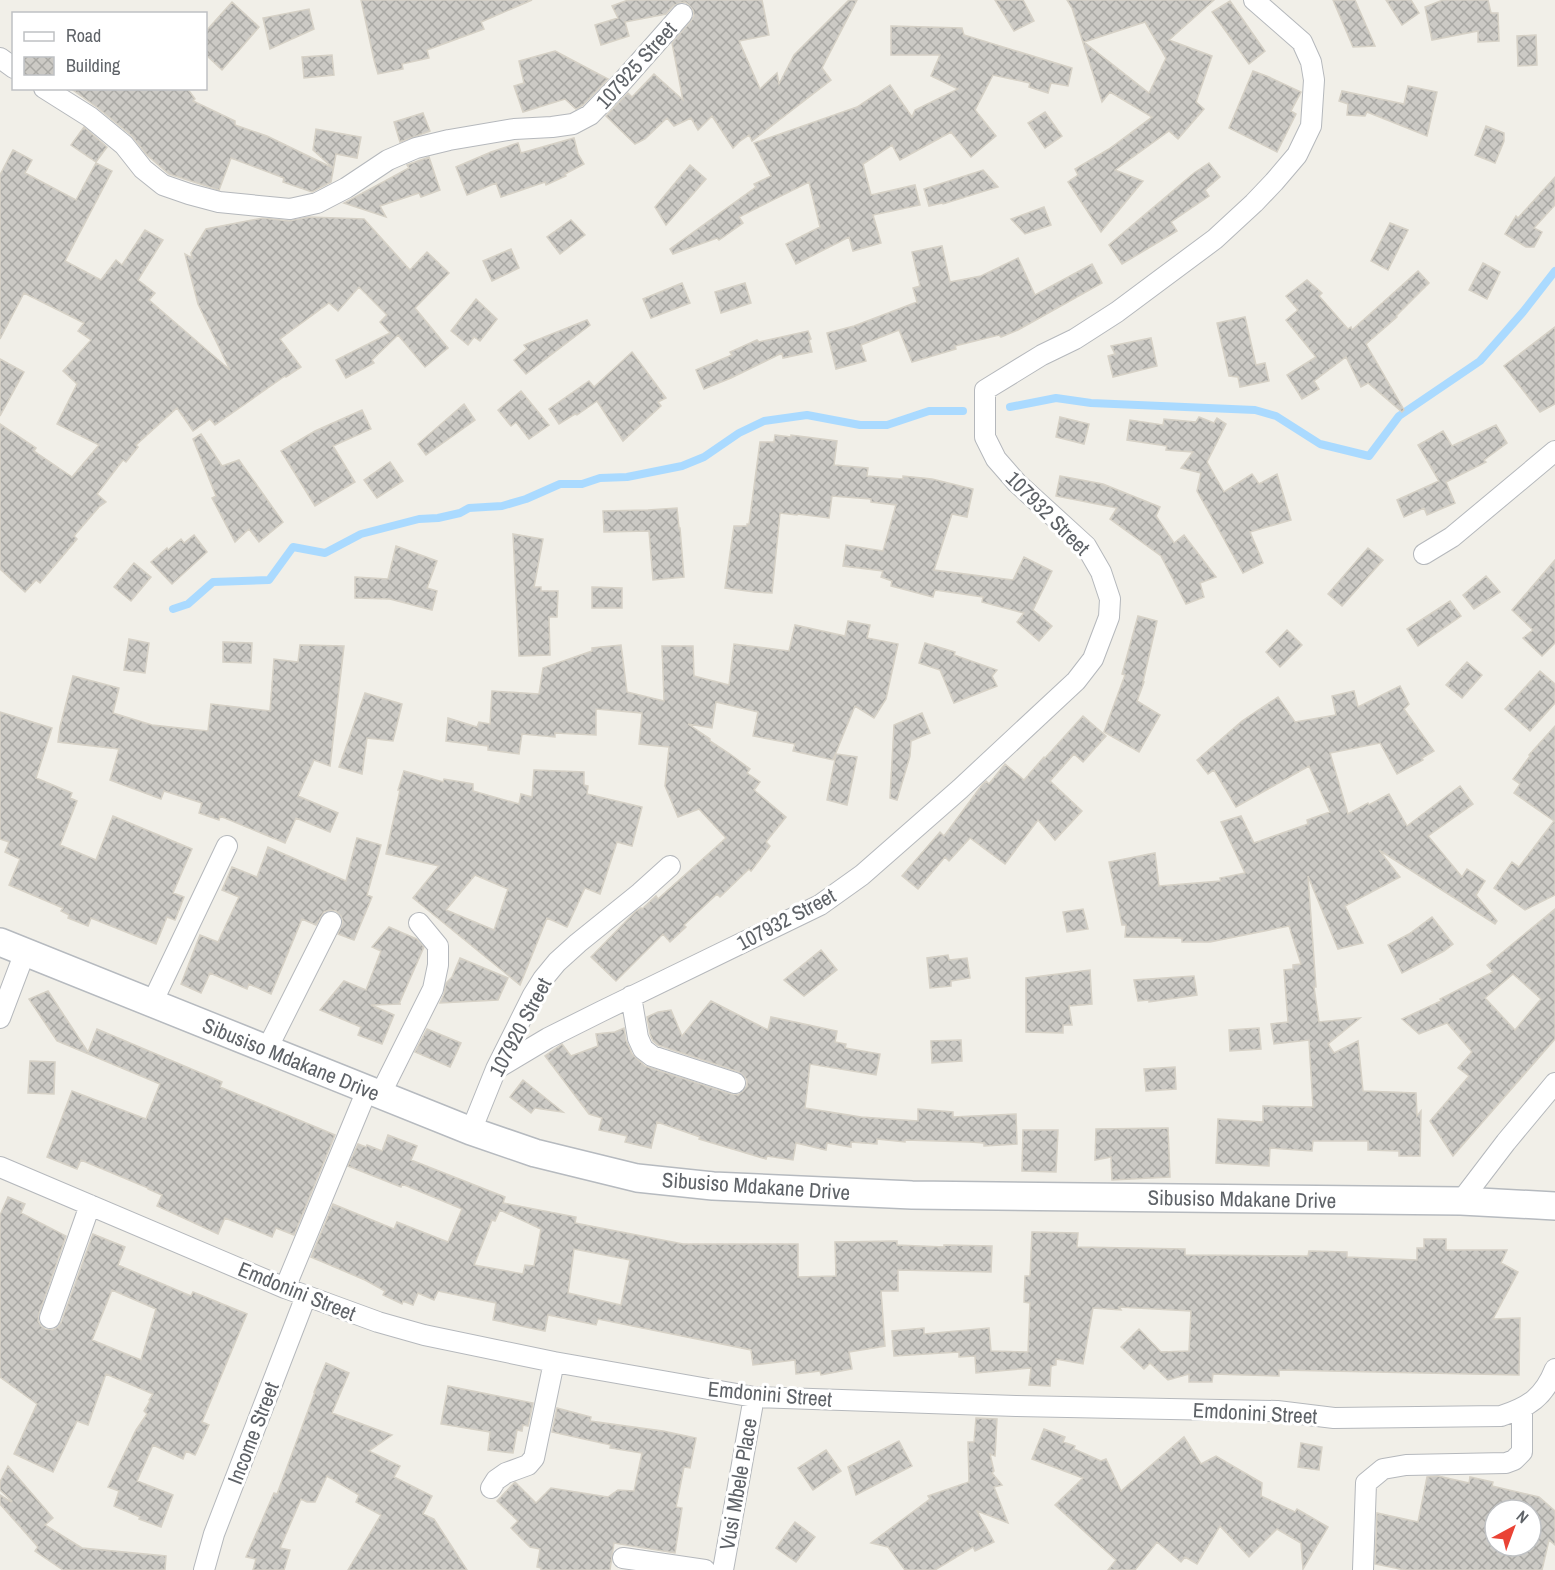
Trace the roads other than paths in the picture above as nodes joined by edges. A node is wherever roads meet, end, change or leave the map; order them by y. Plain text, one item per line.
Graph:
1 (1254, 0) edge
2 (682, 14) dead end
3 (47, 90) edge
4 (1555, 451) edge
5 (1424, 554) dead end
6 (227, 846) dead end
7 (670, 866) dead end
8 (331, 922) dead end
9 (419, 922) dead end
10 (0, 942) edge
11 (25, 952) junction
12 (631, 996) junction
13 (152, 1003) junction
14 (0, 1018) edge
15 (267, 1049) junction
16 (496, 1069) junction
17 (735, 1083) dead end
18 (1555, 1083) edge
19 (373, 1092) junction
20 (471, 1131) junction
21 (0, 1167) edge
22 (1461, 1201) junction
23 (90, 1205) junction
24 (1555, 1206) edge
25 (285, 1288) junction
26 (306, 1296) junction
27 (50, 1318) dead end
28 (554, 1362) junction
29 (1555, 1369) edge
30 (754, 1397) junction
31 (1522, 1409) junction
32 (491, 1488) dead end
33 (623, 1558) dead end
34 (204, 1570) edge
35 (705, 1570) edge
36 (723, 1570) edge
37 (1363, 1570) edge

1 - 12 street, 107932 Street
2 - 3 street, 107925 Street
4 - 5 street
6 - 13 street
7 - 16 street, 107920 Street
8 - 15 street
9 - 19 street
10 - 11 street, Sibusiso Mdakane Drive
11 - 13 street, Sibusiso Mdakane Drive
11 - 14 street
12 - 16 street, 107932 Street
12 - 17 street
13 - 15 street, Sibusiso Mdakane Drive
15 - 19 street, Sibusiso Mdakane Drive
16 - 20 street, 107920 Street
18 - 22 street
19 - 20 street, Sibusiso Mdakane Drive
19 - 25 street
20 - 22 street, Sibusiso Mdakane Drive
21 - 23 street, Emdonini Street
22 - 24 street, Sibusiso Mdakane Drive
23 - 25 street, Emdonini Street
23 - 27 street
25 - 26 street, Emdonini Street
26 - 28 street, Emdonini Street
26 - 34 street, Income Street
28 - 30 street, Emdonini Street
28 - 32 street
29 - 31 street, Emdonini Street
30 - 31 street, Emdonini Street
30 - 36 street, Vusi Mbele Place
31 - 37 street
33 - 35 street

